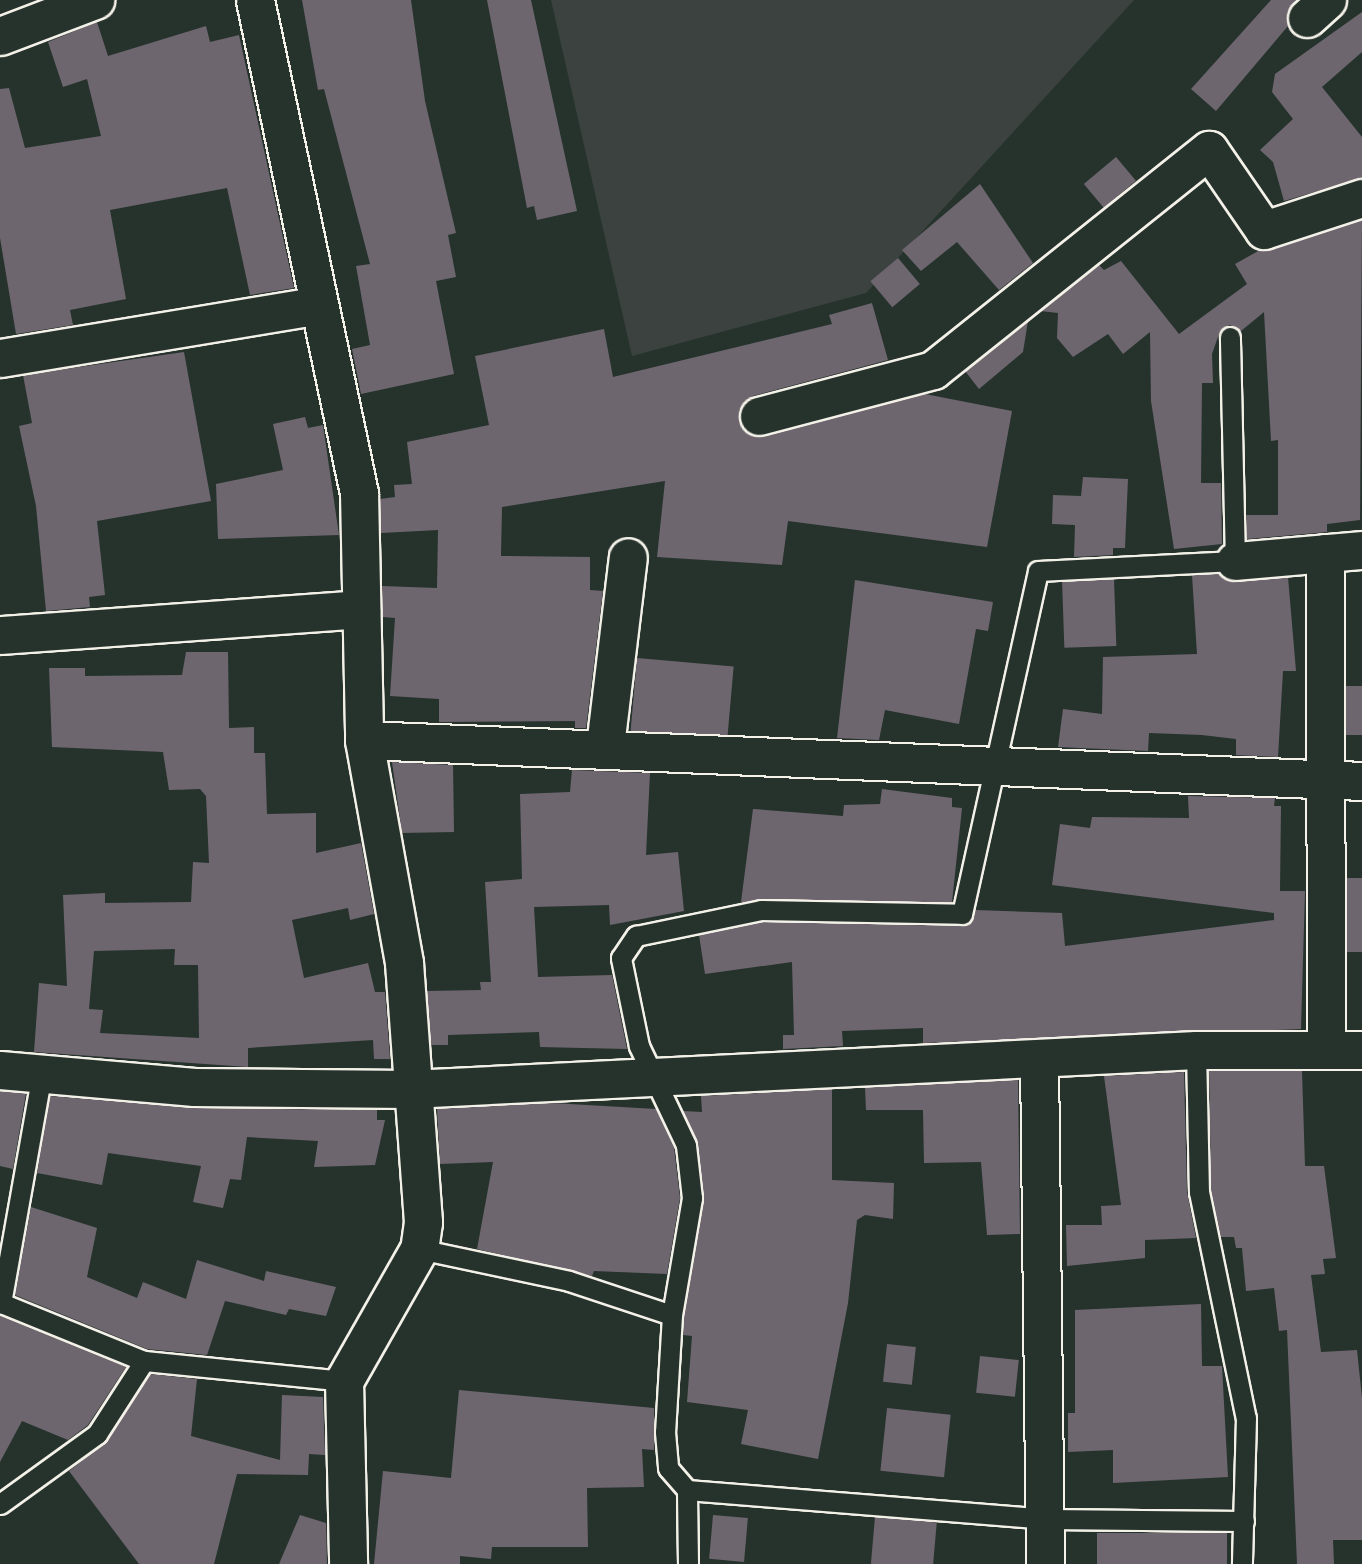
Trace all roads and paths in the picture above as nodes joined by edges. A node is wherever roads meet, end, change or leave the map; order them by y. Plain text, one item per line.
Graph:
1 (94, 0) edge
2 (255, 0) edge
3 (0, 36) edge
4 (1362, 198) edge
5 (319, 305) junction
6 (1230, 337) dead end
7 (0, 358) edge
8 (759, 416) dead end
9 (1362, 550) edge
10 (1325, 554) junction
11 (628, 557) dead end
12 (1235, 561) junction
13 (361, 609) junction
14 (0, 635) edge
15 (364, 740) junction
16 (605, 746) junction
17 (999, 769) junction
18 (1326, 780) junction
19 (1362, 781) edge
20 (1326, 1049) junction
21 (1196, 1050) junction
22 (1362, 1050) edge
23 (1039, 1059) junction
24 (0, 1070) edge
25 (42, 1073) junction
26 (655, 1074) junction
27 (410, 1089) junction
28 (419, 1249) junction
29 (672, 1315) junction
30 (144, 1361) junction
31 (344, 1381) junction
32 (687, 1490) junction
33 (0, 1504) edge
34 (1048, 1519) junction
35 (1244, 1521) junction
36 (348, 1564) edge
37 (688, 1564) edge
38 (1045, 1564) edge
39 (1242, 1564) edge

1 - 3 street
2 - 5 street
4 - 8 street
5 - 7 street
5 - 13 street
6 - 12 lane
9 - 10 street
10 - 12 street
10 - 18 street
11 - 16 street
12 - 17 lane
13 - 14 street
13 - 15 street
15 - 16 street
15 - 27 street
16 - 17 street
17 - 18 street
17 - 26 lane
18 - 19 street
18 - 20 street
20 - 21 street
20 - 22 street
21 - 23 street
21 - 35 lane
23 - 26 street
23 - 34 street
24 - 25 street
25 - 27 street
25 - 30 lane
26 - 27 street
26 - 29 lane
27 - 28 street
28 - 29 lane
28 - 31 street
29 - 32 lane
30 - 31 lane
30 - 33 lane
31 - 36 street
32 - 34 lane
32 - 37 lane
34 - 35 lane
34 - 38 street
35 - 39 lane

